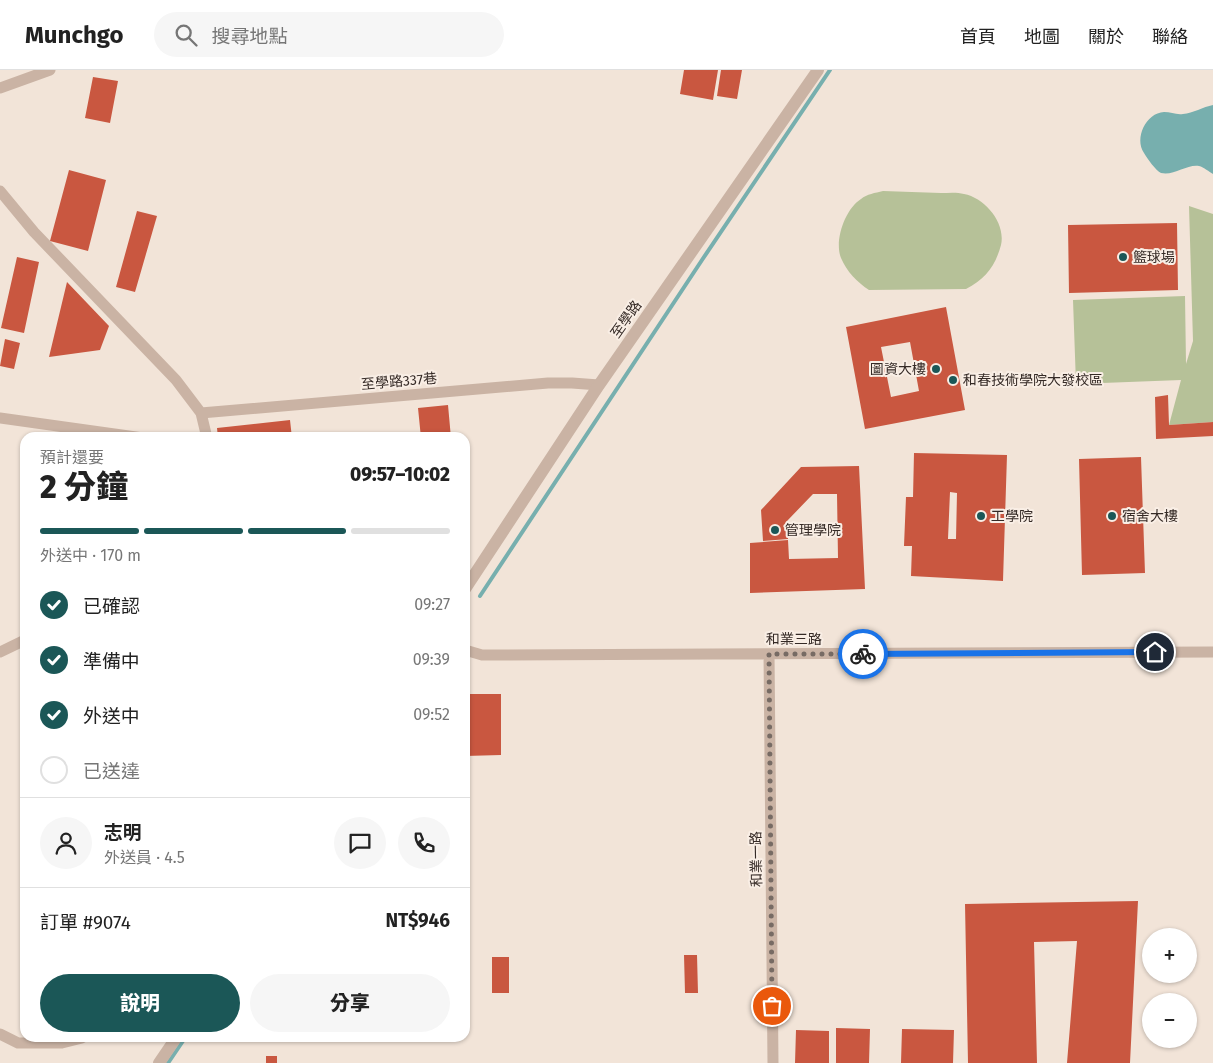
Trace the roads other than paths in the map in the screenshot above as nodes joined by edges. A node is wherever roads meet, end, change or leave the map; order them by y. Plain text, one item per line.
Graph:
1 (50, 70) edge
2 (818, 70) edge
3 (0, 88) edge
4 (0, 191) edge
5 (598, 385) junction
6 (201, 414) junction
7 (0, 418) edge
8 (100, 432) edge
9 (206, 432) edge
10 (470, 581) edge
11 (20, 642) edge
12 (470, 651) edge
13 (0, 652) edge
14 (1213, 652) edge
15 (769, 654) junction
16 (0, 1034) edge
17 (66, 1042) edge
18 (173, 1042) edge
19 (159, 1063) edge
20 (773, 1063) edge

1 - 3 street
2 - 5 street, 至學路
4 - 6 street
5 - 6 street, 至學路337巷
5 - 10 street, 至學路
6 - 9 street
7 - 8 street
11 - 13 street
12 - 15 street, 和業三路
14 - 15 street, 和業三路
15 - 20 street, 和業一路
16 - 17 street
18 - 19 street

